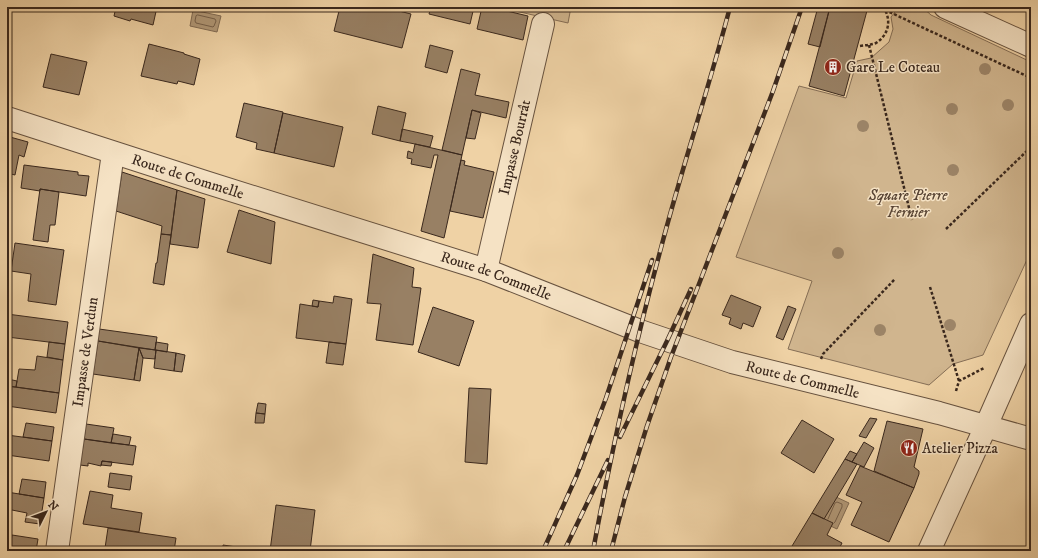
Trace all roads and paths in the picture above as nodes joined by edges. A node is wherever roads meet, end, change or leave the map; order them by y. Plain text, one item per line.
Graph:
1 (945, 7) edge
2 (884, 8) edge
3 (543, 24) dead end
4 (869, 45) junction
5 (860, 46) dead end
6 (1031, 46) edge
7 (1031, 78) edge
8 (7, 118) edge
9 (1031, 147) edge
10 (113, 153) junction
11 (912, 220) dead end
12 (946, 229) dead end
13 (486, 270) junction
14 (896, 279) dead end
15 (930, 288) dead end
16 (1031, 324) edge
17 (1012, 368) junction
18 (959, 381) junction
19 (815, 383) junction
20 (949, 416) junction
21 (986, 426) junction
22 (1031, 439) edge
23 (57, 551) edge
24 (929, 551) edge

1 - 6 street
2 - 4 path
2 - 7 path
3 - 13 street, Impasse Bourrât
4 - 5 path
4 - 11 path
8 - 10 street, Route de Commelle
9 - 12 path
10 - 13 street, Route de Commelle
10 - 23 street, Impasse de Verdun
13 - 19 street, Route de Commelle
14 - 19 path
15 - 18 path
16 - 17 street
17 - 18 path
17 - 21 street
18 - 20 path
19 - 20 street, Route de Commelle
20 - 21 street, Route de Commelle
21 - 22 street, Route de Commelle
21 - 24 street

